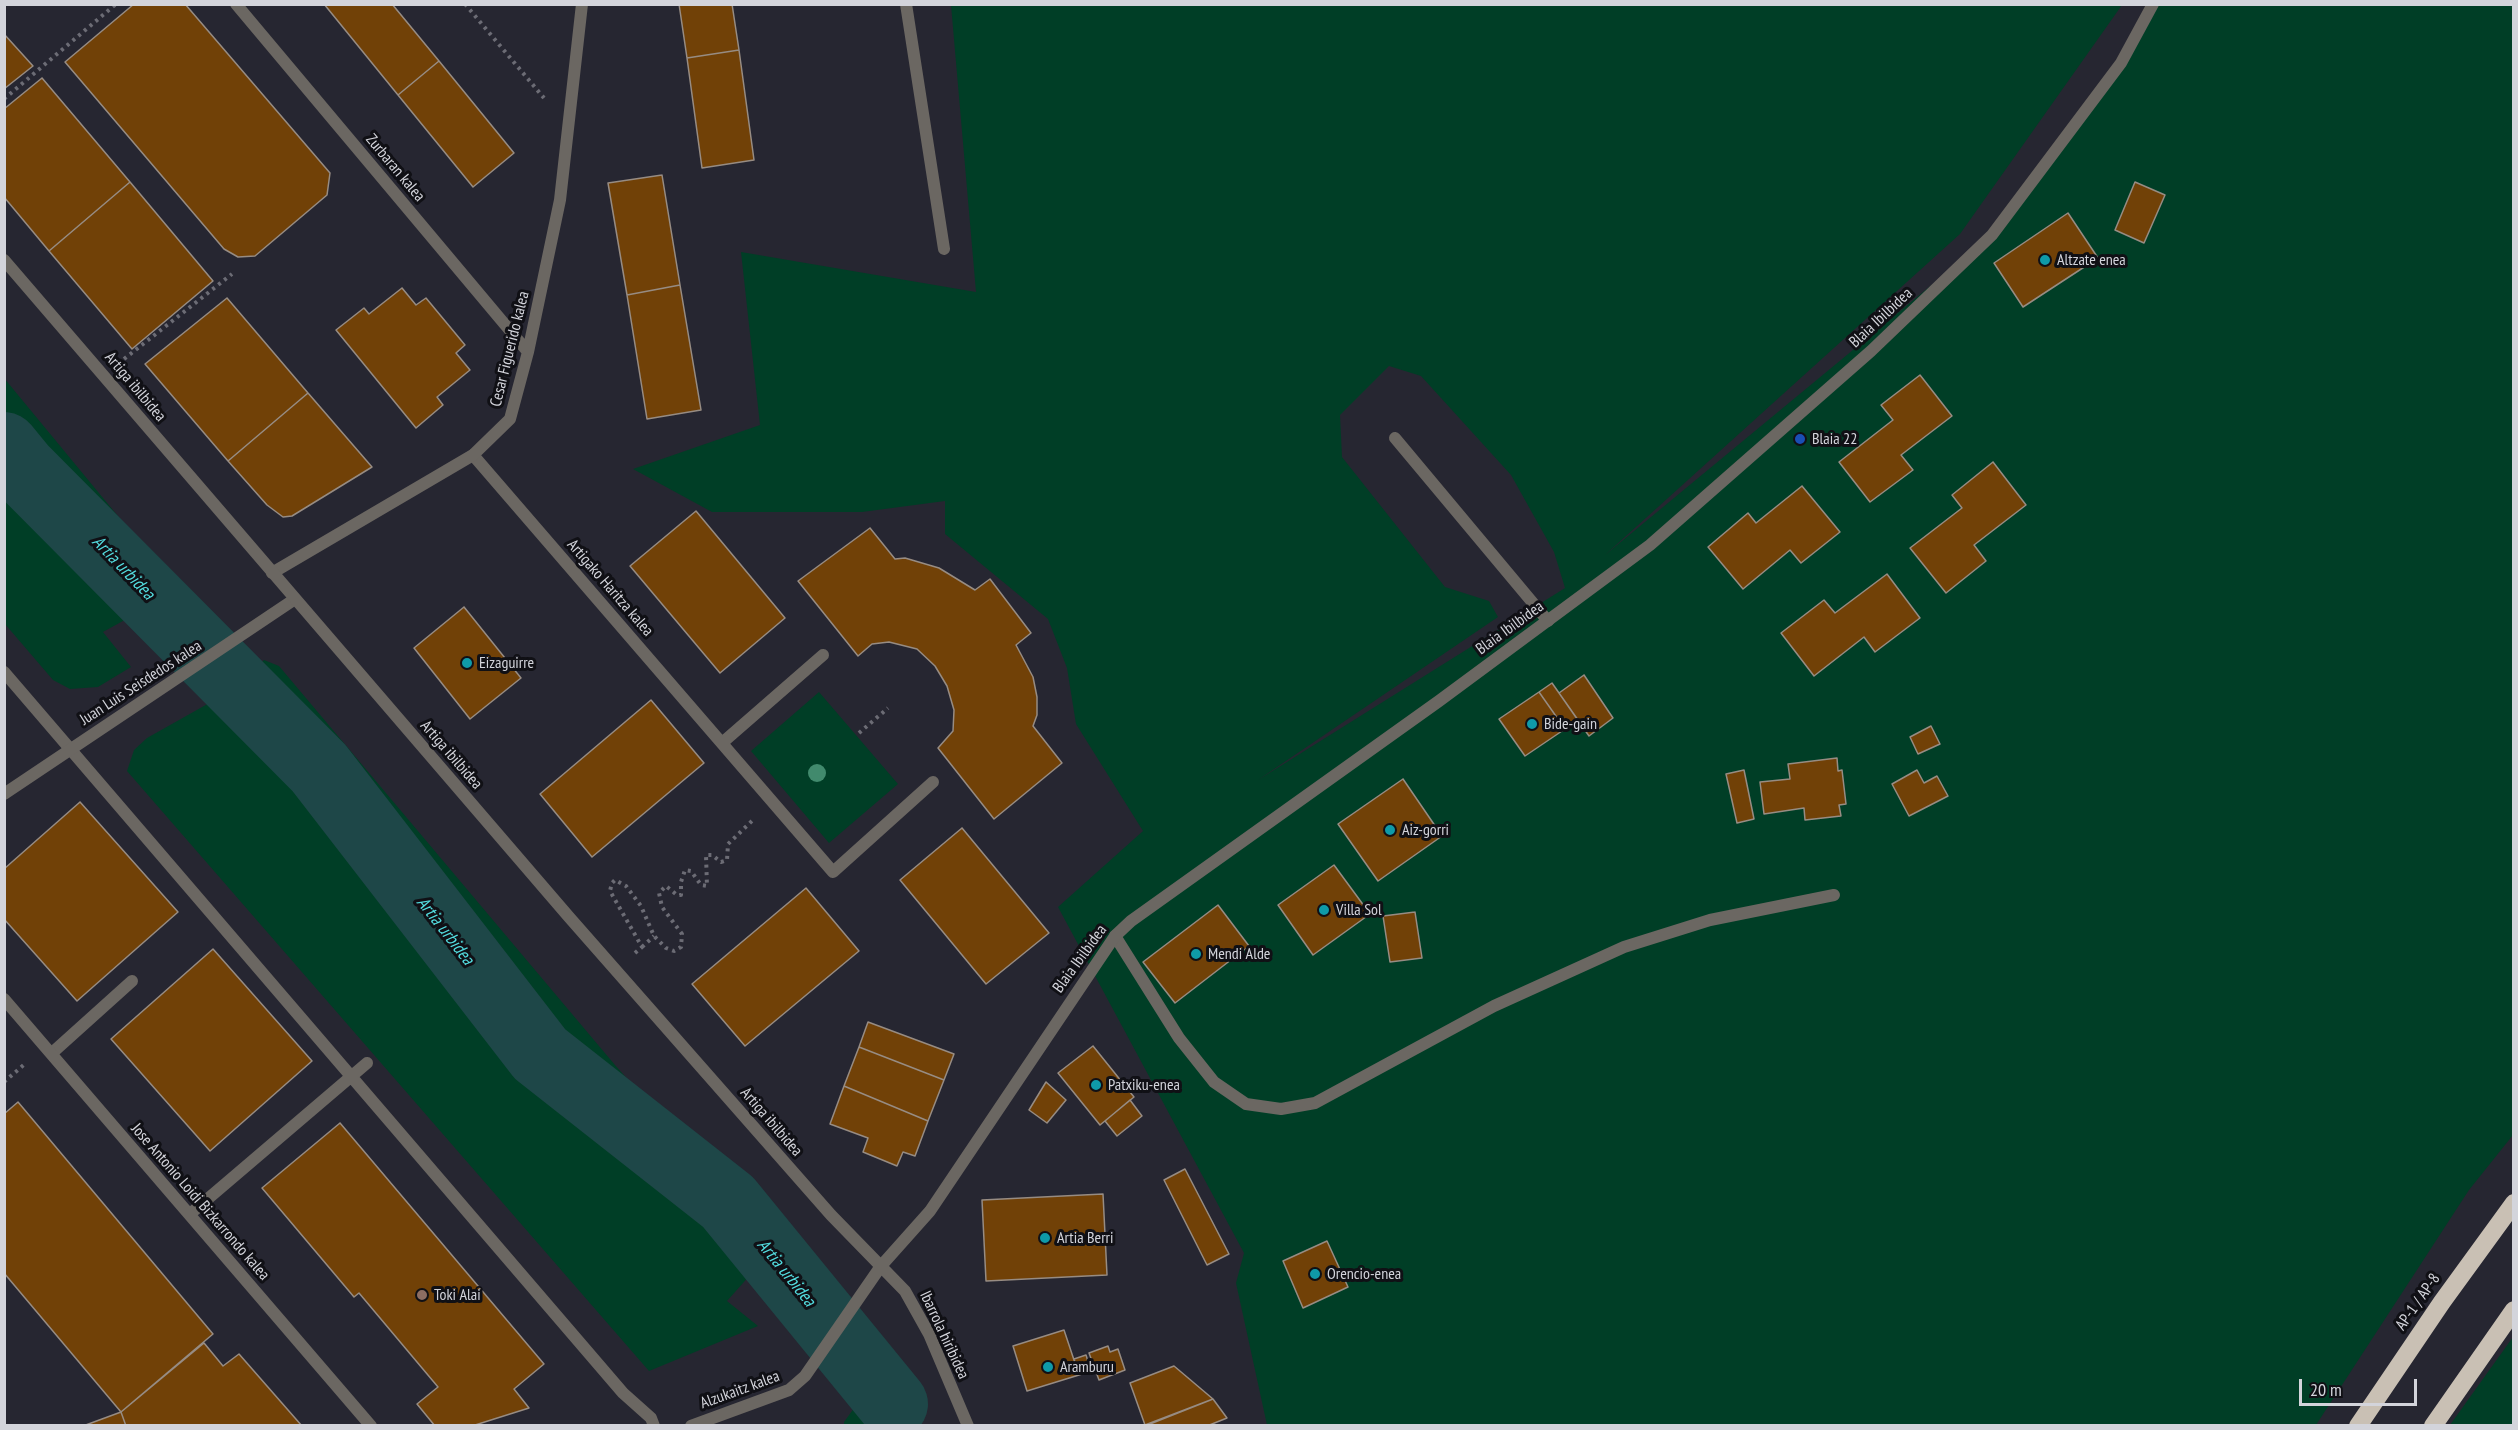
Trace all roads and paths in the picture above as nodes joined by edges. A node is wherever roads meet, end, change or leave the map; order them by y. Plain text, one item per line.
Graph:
1 (116, 4) edge
2 (236, 4) edge
3 (465, 4) edge
4 (582, 4) edge
5 (906, 4) edge
6 (2153, 4) edge
7 (4, 99) edge
8 (569, 128) junction
9 (944, 249) dead end
10 (4, 260) edge
11 (232, 274) dead end
12 (133, 351) dead end
13 (528, 352) junction
14 (1395, 438) dead end
15 (473, 455) junction
16 (272, 573) junction
17 (295, 599) junction
18 (1548, 621) junction
19 (823, 655) dead end
20 (4, 672) edge
21 (888, 708) dead end
22 (859, 733) dead end
23 (722, 744) junction
24 (71, 749) junction
25 (933, 782) dead end
26 (4, 794) edge
27 (736, 834) dead end
28 (1834, 895) dead end
29 (654, 936) junction
30 (1115, 936) junction
31 (642, 947) junction
32 (598, 951) junction
33 (132, 981) dead end
34 (4, 999) edge
35 (51, 1053) junction
36 (367, 1063) dead end
37 (351, 1077) junction
38 (2514, 1203) edge
39 (190, 1214) junction
40 (881, 1266) junction
41 (2514, 1310) edge
42 (371, 1425) edge
43 (654, 1425) edge
44 (691, 1425) edge
45 (968, 1425) edge
46 (2358, 1425) edge
47 (2433, 1425) edge

1 - 7 path
2 - 13 street, Zurbaran kalea
3 - 8 path
4 - 8 street, Cesar Figuerido kalea
5 - 9 street
6 - 18 street, Blaia Ibilbidea
8 - 13 street, Cesar Figuerido kalea
10 - 16 street, Artiga ibilbidea
11 - 12 path
13 - 15 street, Cesar Figuerido kalea
14 - 18 street
15 - 16 street, Cesar Figuerido kalea
15 - 23 street, Artigako Haritza kalea
16 - 17 street, Artiga ibilbidea
17 - 24 street, Juan Luis Seisdedos kalea
17 - 32 street, Artiga ibilbidea
18 - 30 street, Blaia Ibilbidea
19 - 23 street
20 - 24 street
21 - 22 path
23 - 25 street, Artigako Haritza kalea
24 - 26 street, Juan Luis Seisdedos kalea
24 - 37 street
27 - 29 path
28 - 30 street
29 - 31 path
29 - 31 path
30 - 40 street, Blaia Ibilbidea
31 - 32 path
32 - 40 street, Artiga ibilbidea
33 - 35 street
34 - 35 street, Jose Antonio Loidi Bizkarrondo kalea
35 - 39 street, Jose Antonio Loidi Bizkarrondo kalea
36 - 37 street
37 - 39 street
37 - 43 street
38 - 46 highway, AP-1 / AP-8
39 - 42 street, Jose Antonio Loidi Bizkarrondo kalea
40 - 44 street, Alzukaitz kalea
40 - 45 street, Ibarrola hiribidea
41 - 47 highway

